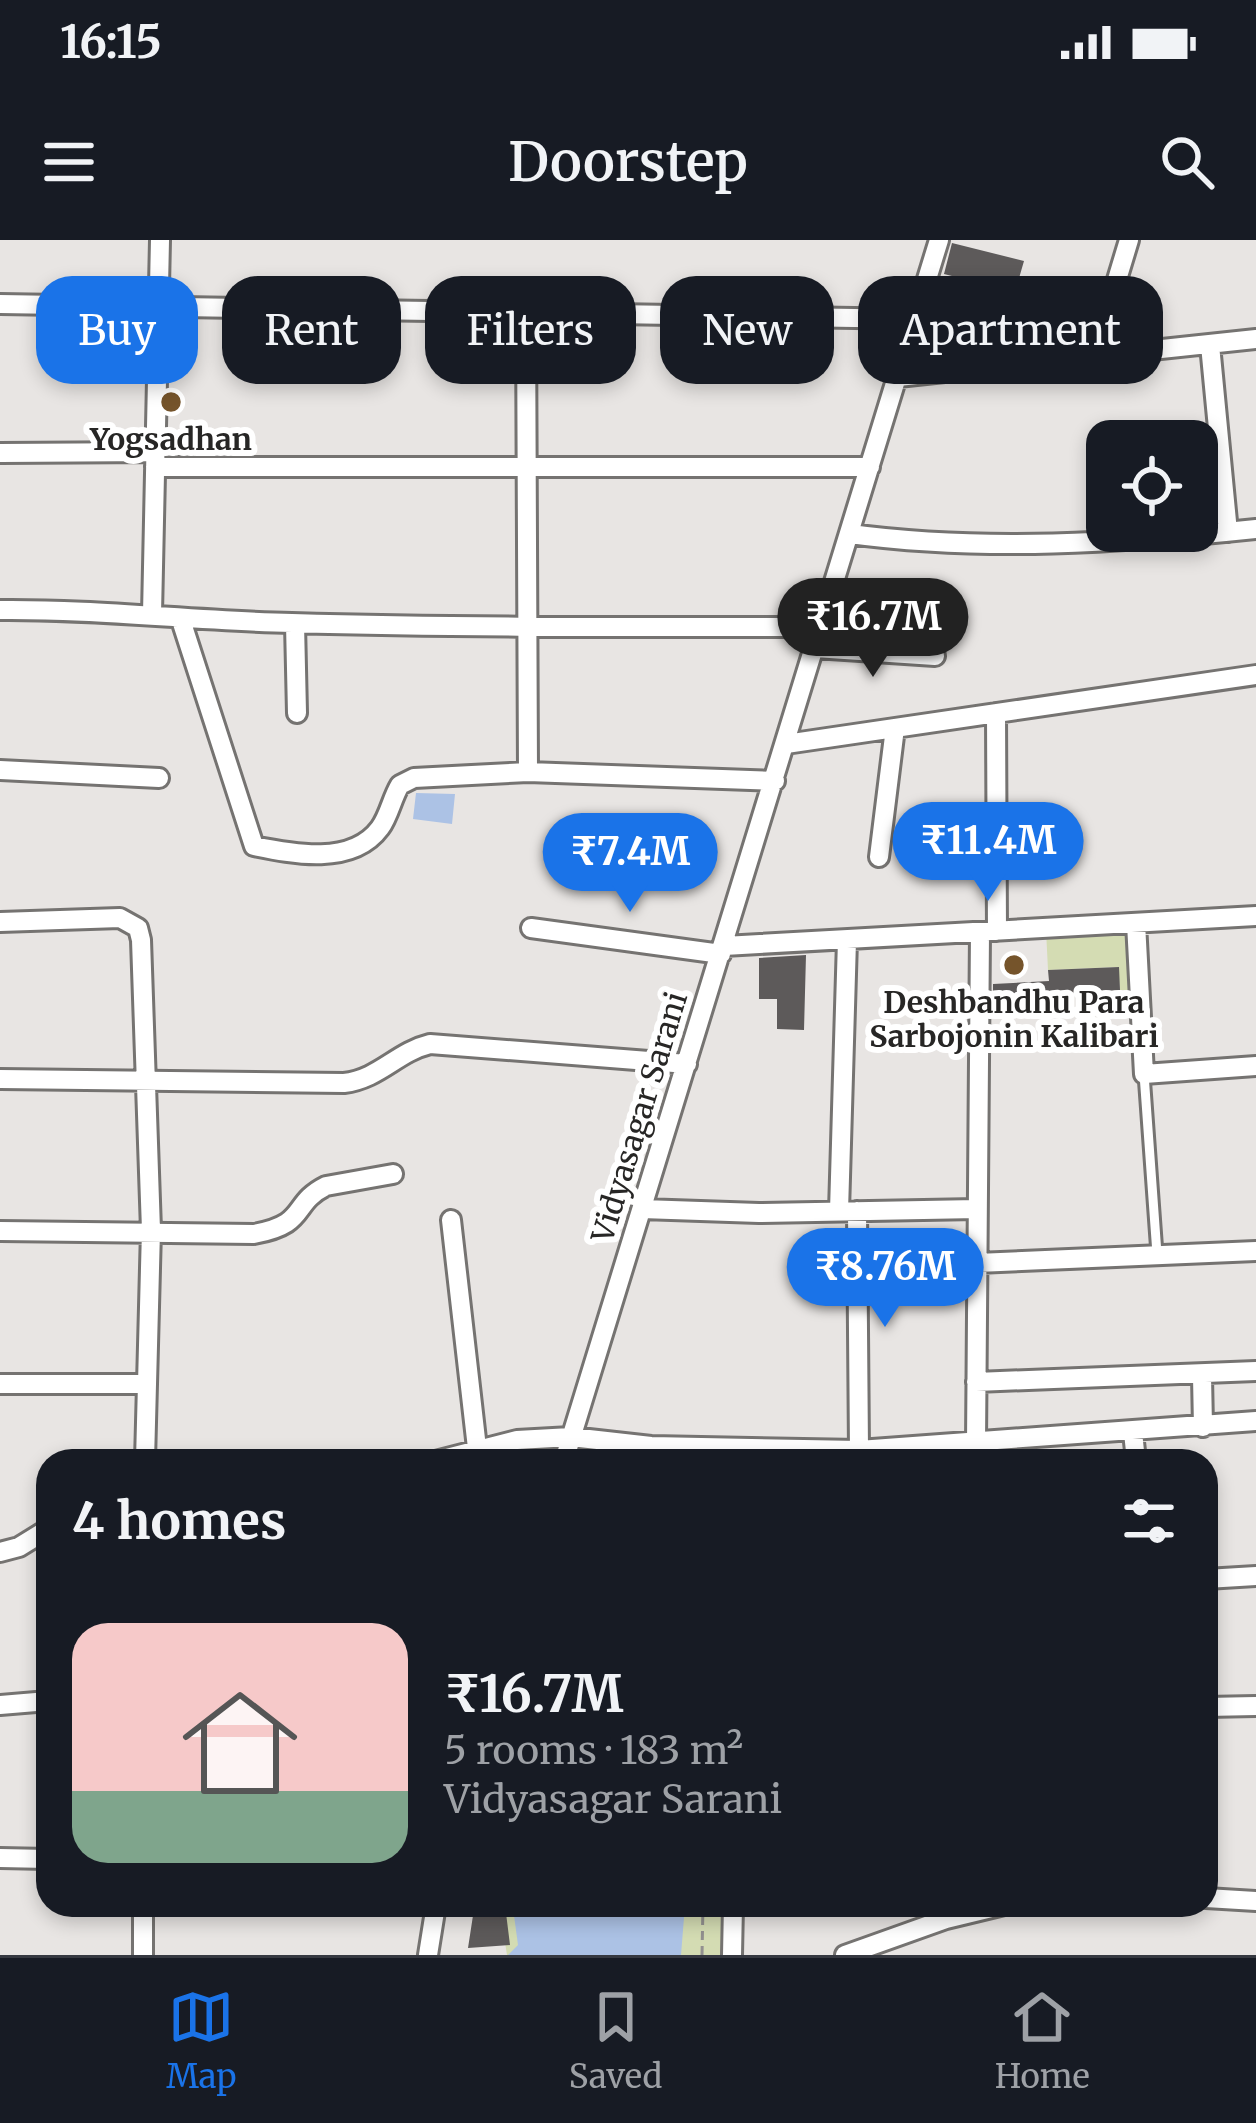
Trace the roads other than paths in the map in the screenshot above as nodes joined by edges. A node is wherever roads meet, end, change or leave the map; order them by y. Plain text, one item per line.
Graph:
1 (160, 240) edge
2 (938, 240) edge
3 (1129, 240) edge
4 (159, 276) edge
5 (928, 276) edge
6 (1118, 276) edge
7 (0, 304) edge
8 (36, 305) edge
9 (198, 308) edge
10 (425, 311) edge
11 (636, 315) edge
12 (858, 319) edge
13 (1256, 339) edge
14 (1210, 345) junction
15 (1163, 351) edge
16 (156, 384) edge
17 (526, 384) edge
18 (896, 384) edge
19 (0, 453) edge
20 (155, 460) junction
21 (527, 467) junction
22 (870, 467) junction
23 (1256, 530) edge
24 (1228, 532) junction
25 (850, 534) junction
26 (0, 610) edge
27 (152, 614) junction
28 (181, 620) junction
29 (295, 624) junction
30 (822, 626) junction
31 (527, 628) junction
32 (815, 648) junction
33 (935, 656) dead end
34 (1256, 675) edge
35 (297, 713) dead end
36 (996, 713) junction
37 (895, 728) junction
38 (786, 744) junction
39 (0, 770) edge
40 (528, 772) junction
41 (160, 778) dead end
42 (775, 781) junction
43 (879, 857) dead end
44 (1256, 916) edge
45 (0, 922) edge
46 (1136, 922) junction
47 (531, 928) dead end
48 (988, 931) junction
49 (847, 940) junction
50 (722, 950) junction
51 (687, 1064) junction
52 (1256, 1066) edge
53 (1144, 1074) junction
54 (0, 1079) edge
55 (149, 1081) junction
56 (393, 1174) dead end
57 (642, 1209) junction
58 (977, 1210) junction
59 (848, 1211) junction
60 (451, 1220) dead end
61 (151, 1230) junction
62 (0, 1231) edge
63 (1256, 1251) edge
64 (1156, 1255) junction
65 (977, 1264) junction
66 (1256, 1371) edge
67 (1202, 1376) junction
68 (976, 1382) junction
69 (0, 1384) edge
70 (147, 1384) junction
71 (1256, 1421) edge
72 (1203, 1427) junction
73 (1133, 1432) junction
74 (571, 1438) junction
75 (976, 1444) junction
76 (477, 1448) junction
77 (145, 1449) edge
78 (474, 1449) edge
79 (568, 1449) edge
80 (678, 1449) edge
81 (859, 1449) edge
82 (878, 1449) edge
83 (1135, 1449) edge
84 (36, 1536) edge
85 (0, 1552) edge
86 (1256, 1576) edge
87 (1218, 1578) edge
88 (36, 1702) edge
89 (0, 1705) edge
90 (1256, 1706) edge
91 (1218, 1708) edge
92 (0, 1858) edge
93 (36, 1859) edge
94 (1218, 1899) edge
95 (1256, 1901) edge
96 (143, 1917) edge
97 (434, 1917) edge
98 (733, 1917) edge
99 (960, 1917) edge
100 (143, 1955) edge
101 (428, 1955) edge
102 (732, 1955) edge
103 (845, 1955) edge

1 - 4 street
2 - 5 street, Vidyasagar Sarani
3 - 6 street
7 - 8 street
9 - 10 street
11 - 12 street
13 - 14 street
14 - 15 street
14 - 24 street
16 - 20 street
17 - 21 street
18 - 22 street, Vidyasagar Sarani
19 - 20 street
20 - 21 street
20 - 27 street
21 - 22 street
21 - 31 street
22 - 25 street, Vidyasagar Sarani
23 - 24 street
24 - 25 street
25 - 30 street, Vidyasagar Sarani
26 - 27 street
27 - 28 street
28 - 29 street
28 - 40 street
29 - 31 street
29 - 35 street
30 - 31 street
30 - 32 street, Vidyasagar Sarani
31 - 40 street
32 - 33 street
32 - 38 street, Vidyasagar Sarani
34 - 36 street
36 - 37 street
36 - 48 street
37 - 38 street
37 - 43 street
38 - 42 street, Vidyasagar Sarani
39 - 41 street
40 - 42 street
42 - 50 street, Vidyasagar Sarani
44 - 46 street
45 - 55 street
46 - 48 street
46 - 53 street
47 - 50 street
48 - 49 street
48 - 58 street
49 - 50 street
49 - 59 street
50 - 51 street, Vidyasagar Sarani
51 - 55 street
51 - 57 street, Vidyasagar Sarani
52 - 53 street
53 - 64 lane
54 - 55 street
55 - 61 street
56 - 61 street
57 - 59 street
57 - 74 street, Vidyasagar Sarani
58 - 59 street
58 - 65 street
59 - 81 street
60 - 76 street
61 - 62 street
61 - 70 street
63 - 64 street
64 - 65 street
65 - 68 street
66 - 67 street
67 - 68 street
67 - 72 street
68 - 75 street
69 - 70 street
70 - 77 street
71 - 72 street
72 - 73 street
73 - 75 street
73 - 83 street
74 - 76 street
74 - 79 street, Vidyasagar Sarani
74 - 80 street
75 - 82 street
76 - 78 street
84 - 85 street
86 - 87 street
88 - 89 street
90 - 91 street
92 - 93 street
94 - 95 street
96 - 100 street
97 - 101 street
98 - 102 street
99 - 103 street

